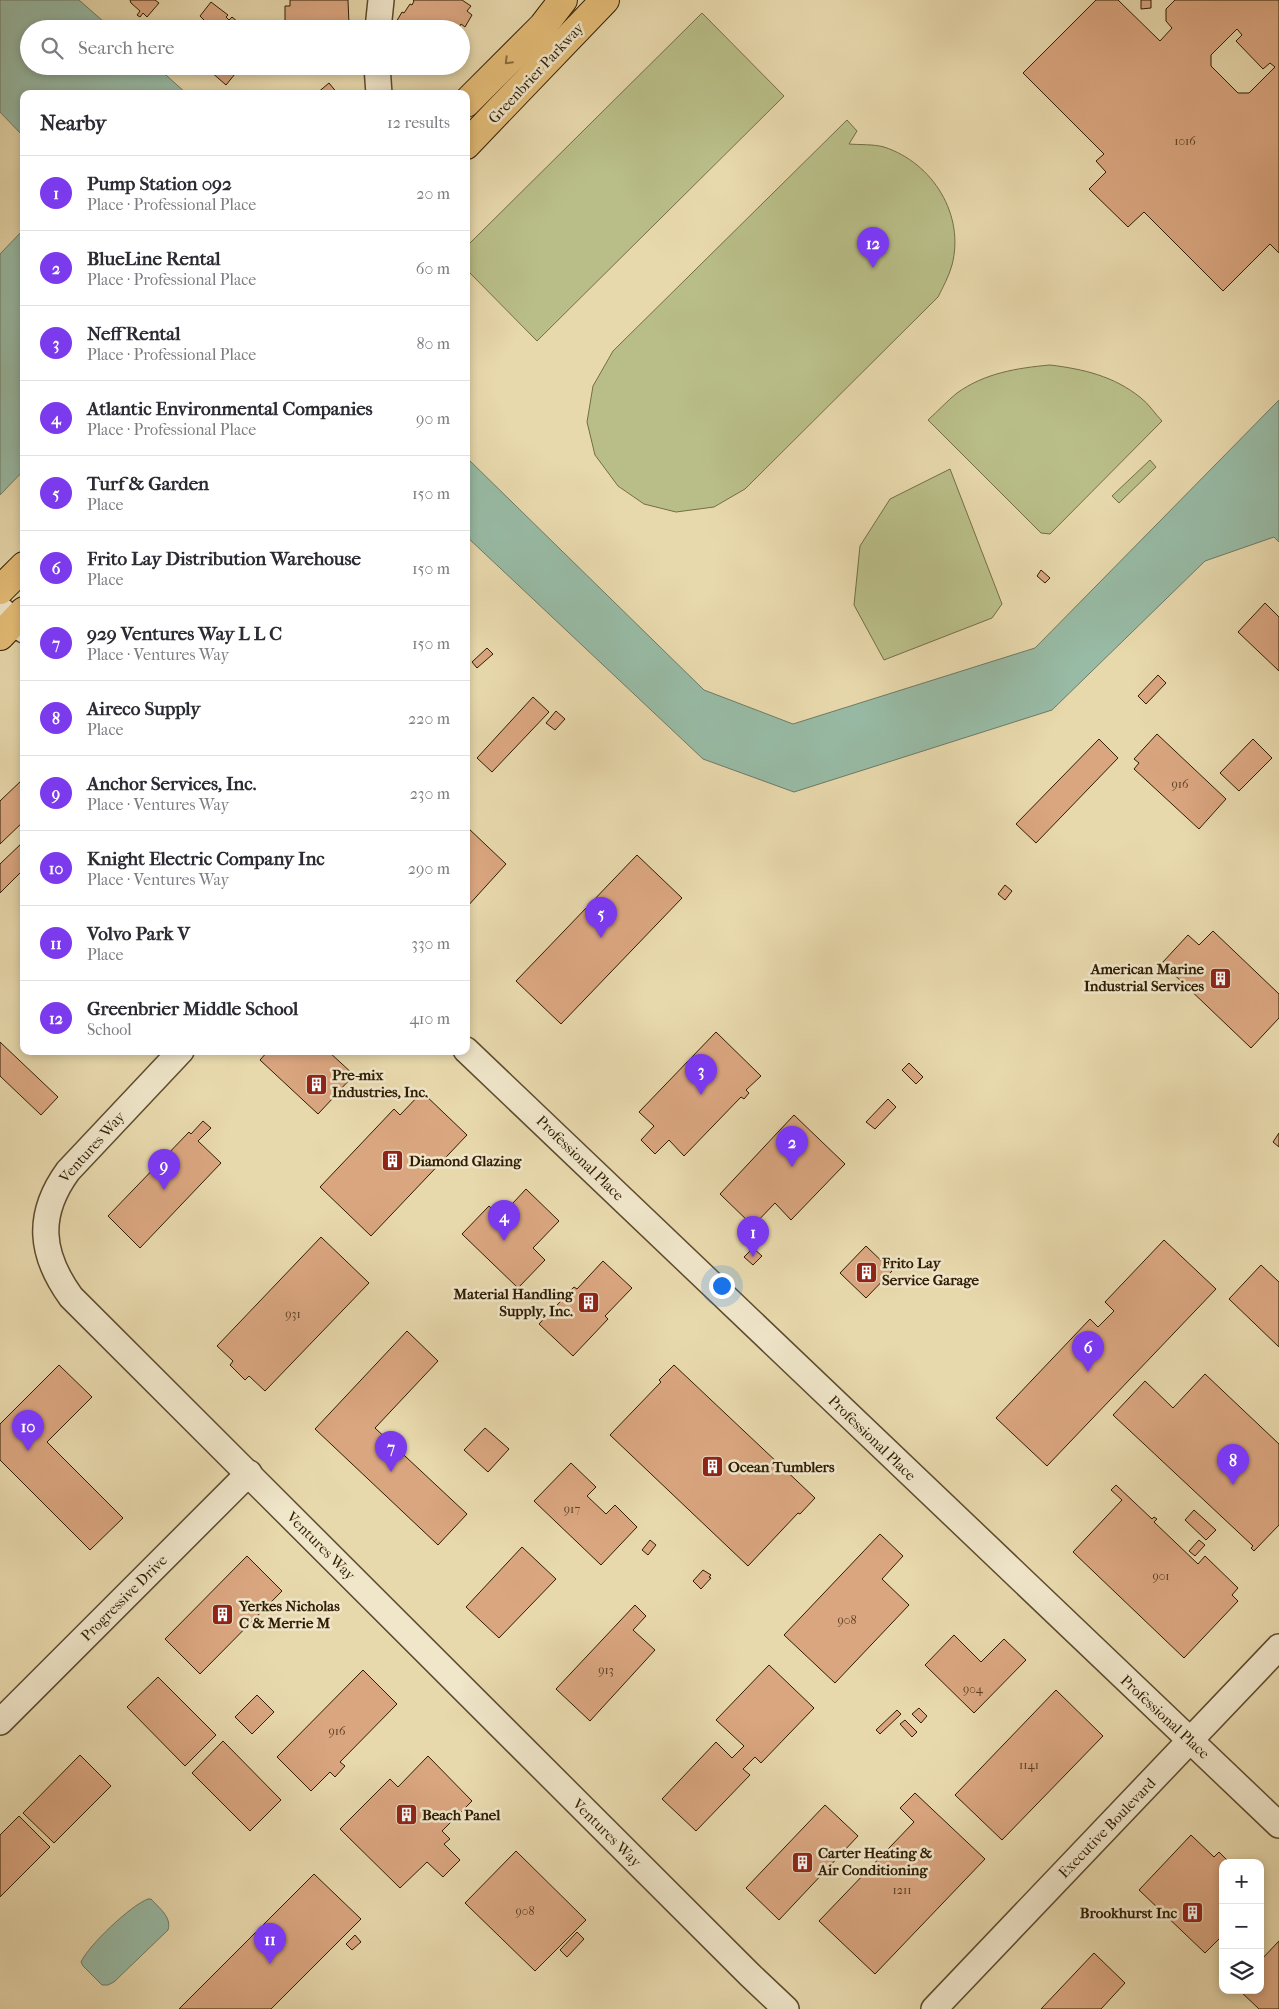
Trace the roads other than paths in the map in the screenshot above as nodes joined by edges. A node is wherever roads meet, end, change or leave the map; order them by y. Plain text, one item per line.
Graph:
1 (381, 0) edge
2 (563, 0) edge
3 (605, 0) edge
4 (379, 20) edge
5 (378, 75) edge
6 (379, 90) edge
7 (470, 99) edge
8 (470, 141) edge
9 (20, 570) edge
10 (0, 590) edge
11 (470, 1054) edge
12 (177, 1055) edge
13 (248, 1473) junction
14 (1279, 1647) edge
15 (0, 1722) edge
16 (1189, 1740) junction
17 (1279, 1825) edge
18 (786, 2009) edge
19 (934, 2009) edge

1 - 4 street
2 -> 7 main road, Greenbrier Parkway
3 - 8 main road, Greenbrier Parkway
5 - 6 street
9 - 10 main road
11 - 16 street, Professional Place
12 - 13 street, Ventures Way
13 - 15 street, Progressive Drive
13 - 18 street, Ventures Way
14 - 16 street, Executive Boulevard
16 - 17 street, Professional Place
16 - 19 street, Executive Boulevard

